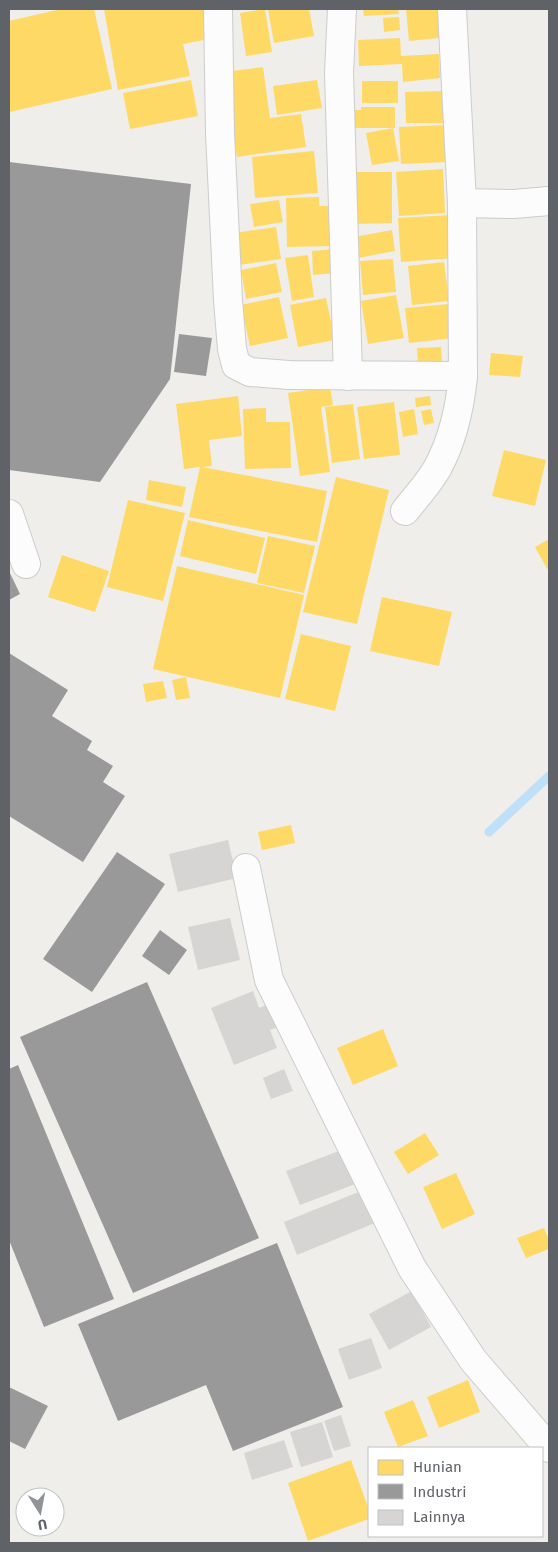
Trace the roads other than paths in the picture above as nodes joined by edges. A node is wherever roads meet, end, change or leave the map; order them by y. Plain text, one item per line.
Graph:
1 (218, 9) edge
2 (342, 9) edge
3 (452, 9) edge
4 (549, 201) edge
5 (462, 203) junction
6 (348, 376) junction
7 (463, 376) junction
8 (405, 511) dead end
9 (9, 514) edge
10 (26, 564) dead end
11 (246, 868) dead end
12 (549, 1448) edge

1 - 6 street
2 - 6 street
3 - 5 street
4 - 5 street
5 - 7 street
6 - 7 street
7 - 8 street
9 - 10 street
11 - 12 street

